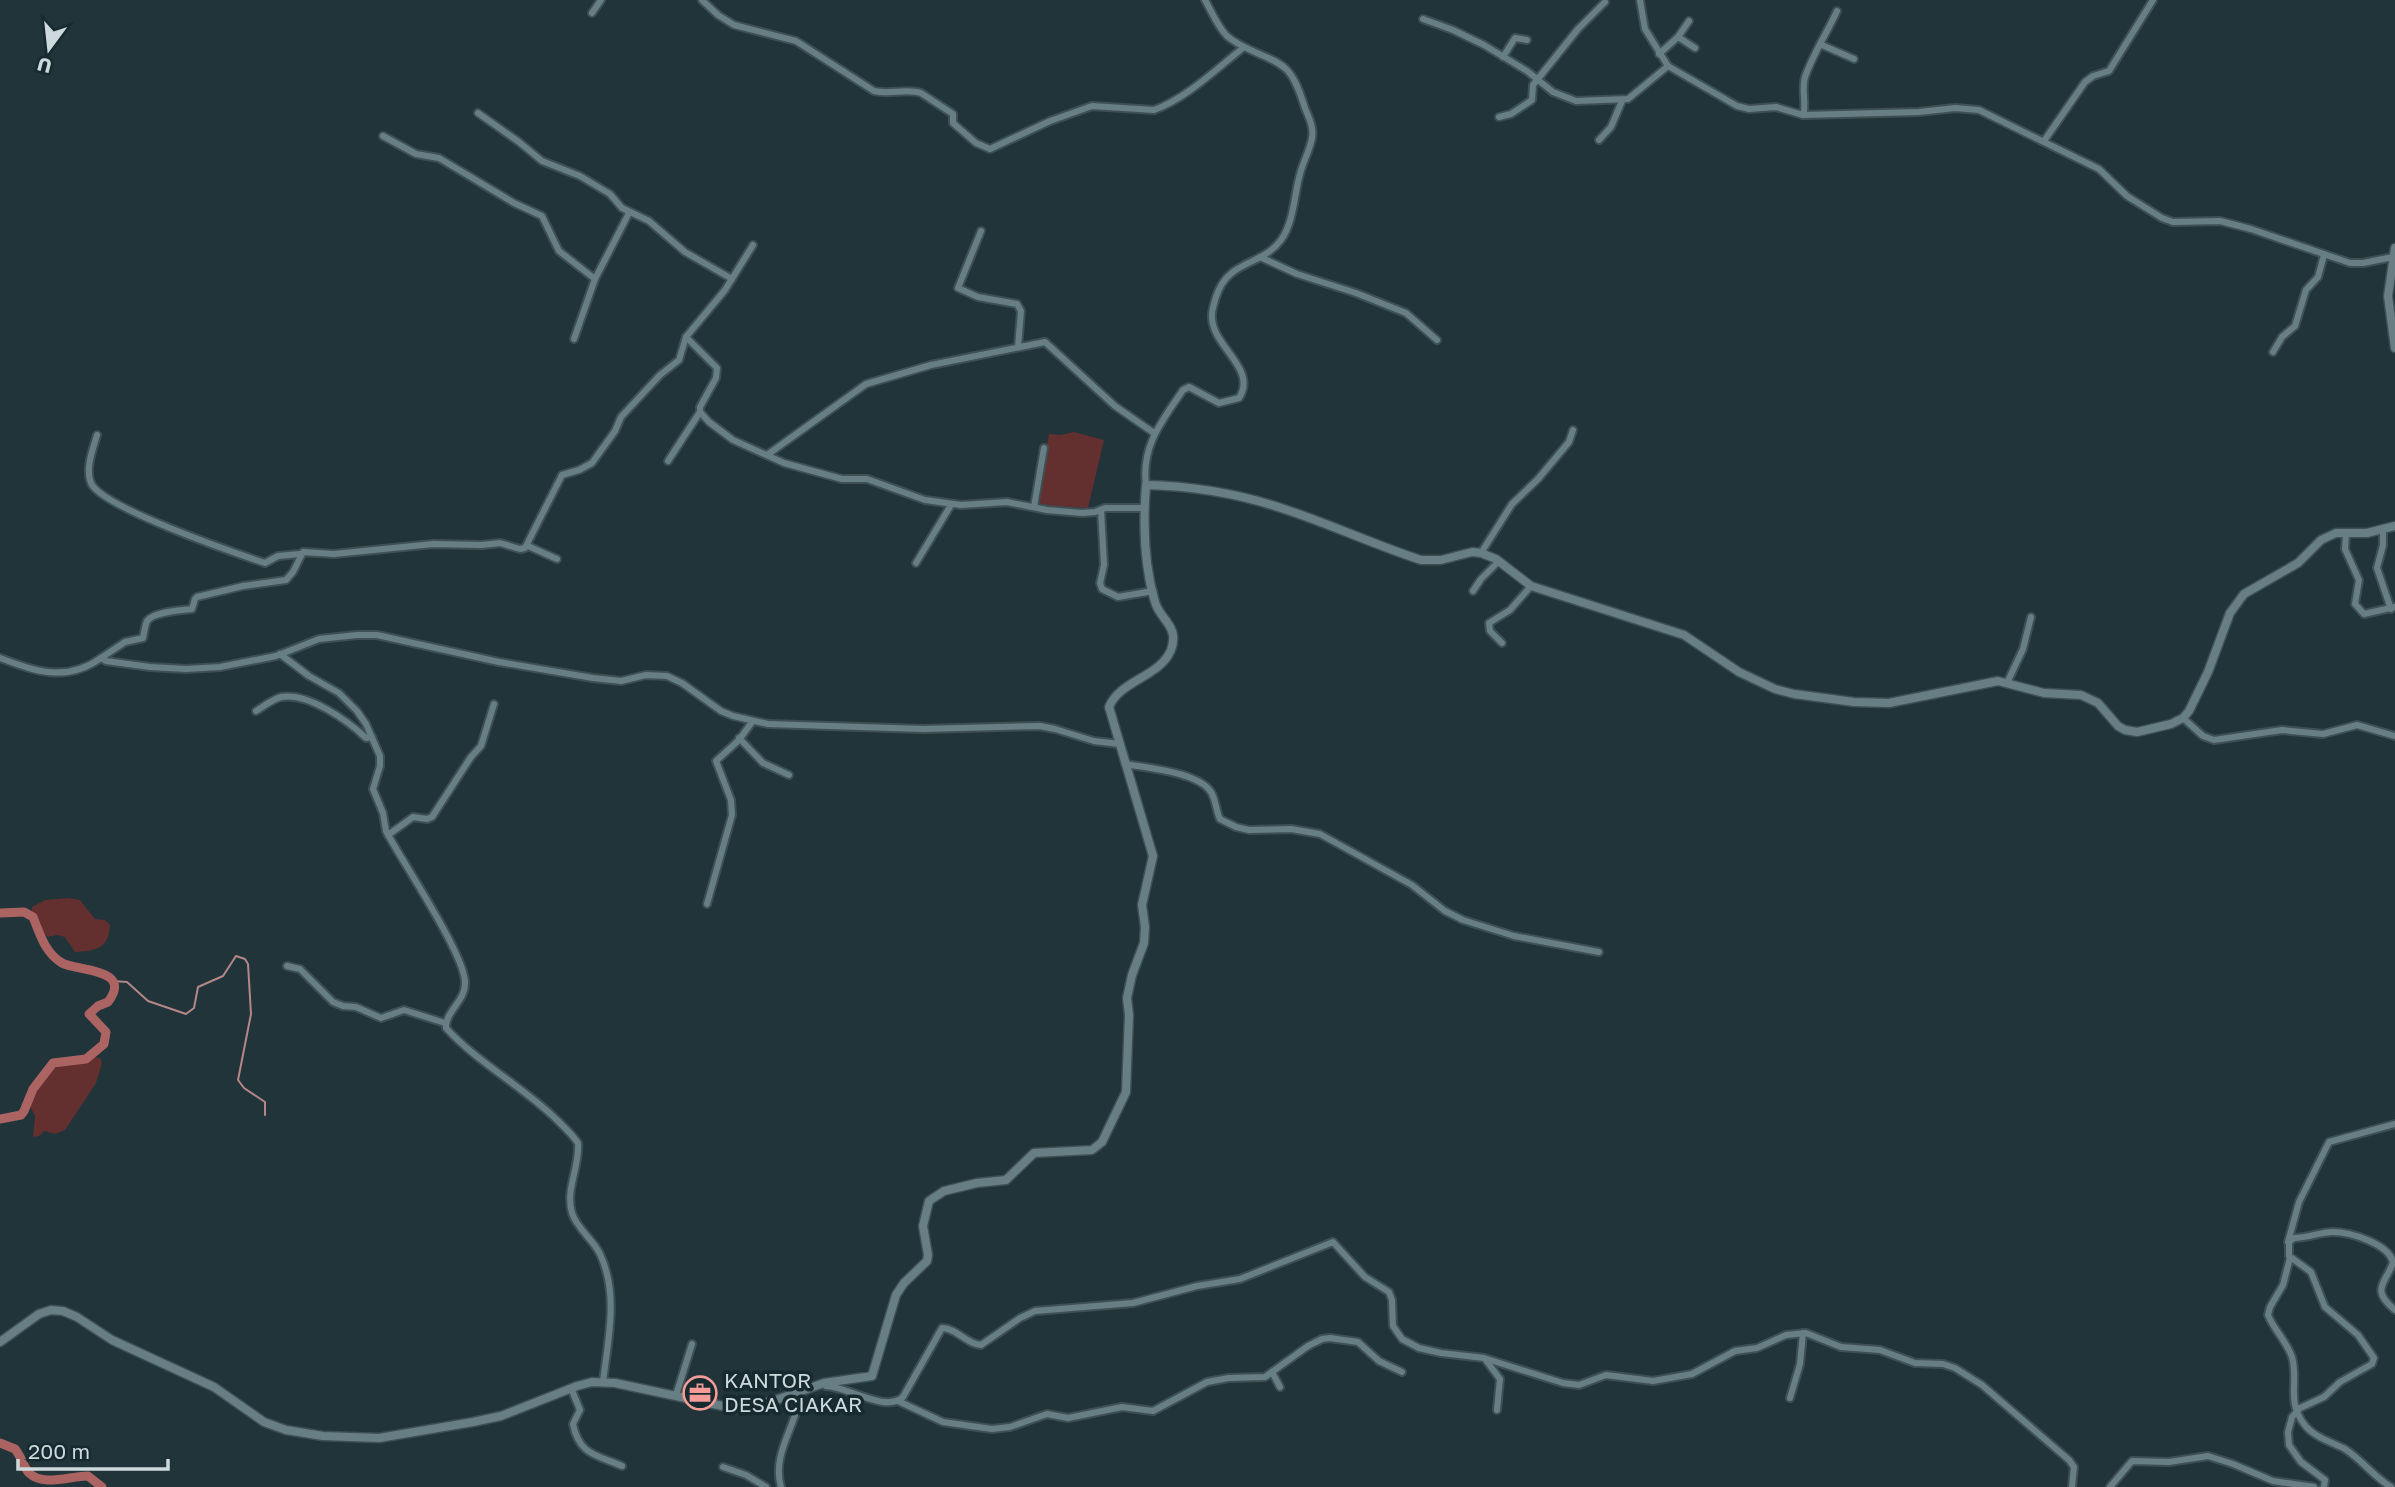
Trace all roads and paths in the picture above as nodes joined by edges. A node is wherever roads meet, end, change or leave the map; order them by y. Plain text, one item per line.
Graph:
1 (601, 0) edge
2 (702, 0) edge
3 (1205, 0) edge
4 (1640, 0) edge
5 (2153, 0) edge
6 (1605, 2) edge
7 (1837, 11) dead end
8 (592, 13) dead end
9 (1423, 19) dead end
10 (1689, 20) dead end
11 (1678, 37) junction
12 (1527, 40) dead end
13 (1822, 45) junction
14 (1243, 48) junction
15 (1695, 48) dead end
16 (1659, 54) junction
17 (1503, 57) junction
18 (1854, 60) dead end
19 (1668, 66) junction
20 (1539, 80) junction
21 (1622, 101) junction
22 (478, 113) dead end
23 (1803, 115) junction
24 (1499, 117) dead end
25 (383, 136) dead end
26 (1599, 140) dead end
27 (2044, 141) junction
28 (629, 213) junction
29 (981, 231) dead end
30 (753, 245) dead end
31 (2394, 252) edge
32 (2324, 255) junction
33 (1261, 257) junction
34 (595, 279) junction
35 (732, 279) junction
36 (686, 337) junction
37 (574, 339) dead end
38 (1437, 340) dead end
39 (1018, 347) junction
40 (2395, 348) edge
41 (2273, 352) dead end
42 (700, 412) junction
43 (1573, 430) dead end
44 (1154, 433) junction
45 (97, 435) dead end
46 (1044, 448) dead end
47 (767, 456) junction
48 (668, 460) dead end
49 (1146, 485) junction
50 (951, 505) junction
51 (1034, 507) junction
52 (1144, 508) junction
53 (1101, 510) junction
54 (2395, 526) edge
55 (2383, 531) junction
56 (2346, 533) junction
57 (528, 545) junction
58 (1481, 553) junction
59 (300, 554) junction
60 (557, 559) dead end
61 (1499, 561) junction
62 (916, 563) dead end
63 (1531, 586) junction
64 (1153, 591) junction
65 (1474, 591) dead end
66 (2393, 608) edge
67 (2031, 617) dead end
68 (1502, 643) dead end
69 (280, 654) junction
70 (101, 658) junction
71 (0, 659) edge
72 (2007, 682) junction
73 (494, 704) dead end
74 (256, 711) dead end
75 (2183, 718) junction
76 (752, 722) junction
77 (2395, 736) edge
78 (372, 737) junction
79 (739, 738) junction
80 (1120, 744) junction
81 (1125, 764) junction
82 (789, 775) dead end
83 (388, 835) junction
84 (707, 904) dead end
85 (1599, 952) dead end
86 (287, 966) dead end
87 (446, 1023) junction
88 (2395, 1124) edge
89 (2288, 1244) junction
90 (2290, 1258) junction
91 (2395, 1310) edge
92 (1803, 1333) junction
93 (0, 1342) edge
94 (692, 1344) dead end
95 (1484, 1358) junction
96 (1272, 1372) junction
97 (1402, 1372) dead end
98 (603, 1382) junction
99 (817, 1385) junction
100 (1280, 1387) dead end
101 (572, 1388) junction
102 (801, 1391) junction
103 (676, 1395) junction
104 (1790, 1398) dead end
105 (895, 1400) junction
106 (1497, 1410) dead end
107 (2297, 1411) junction
108 (622, 1466) dead end
109 (723, 1466) dead end
110 (766, 1487) edge
111 (781, 1487) edge
112 (2072, 1487) edge
113 (2110, 1487) edge
114 (2314, 1487) edge
115 (2324, 1487) edge
116 (2391, 1487) edge

1 - 8 street
2 - 14 street
3 - 14 street
4 - 16 street
5 - 27 street
6 - 20 street
7 - 13 street
9 - 17 street
10 - 11 street
11 - 15 street
11 - 16 street
12 - 17 street
13 - 18 street
13 - 23 street
14 - 33 street
16 - 19 street
17 - 20 street
19 - 21 street
19 - 23 street
20 - 21 street
20 - 24 street
21 - 26 street
22 - 28 street
23 - 27 street
25 - 34 street
27 - 32 street
28 - 34 street
28 - 35 street
29 - 39 street
30 - 35 street
31 - 32 street
31 - 40 street
32 - 41 street
33 - 38 street
33 - 44 street
34 - 37 street
35 - 36 street
36 - 42 street
36 - 57 street
39 - 44 street
39 - 47 street
42 - 47 street
42 - 48 street
43 - 58 street
44 - 49 street
45 - 59 street
46 - 51 street
47 - 50 street
49 - 52 street
49 - 58 street
50 - 51 street
50 - 62 street
51 - 53 street
52 - 53 street
52 - 64 street
53 - 64 street
54 - 55 street
55 - 56 street
55 - 66 street
56 - 66 street
56 - 75 street
57 - 59 street
57 - 60 street
58 - 61 street
59 - 70 street
61 - 63 street
61 - 65 street
63 - 68 street
63 - 72 street
64 - 80 street
67 - 72 street
69 - 70 street
69 - 76 street
69 - 78 street
70 - 71 street
72 - 75 street
73 - 83 street
74 - 78 street
75 - 77 street
76 - 79 street
76 - 80 street
78 - 83 street
79 - 82 street
79 - 84 street
80 - 81 street
81 - 85 street
81 - 99 street
83 - 87 street
86 - 87 street
87 - 98 street
88 - 89 street
89 - 90 street
89 - 91 street
90 - 107 street
90 - 107 street
92 - 95 street
92 - 104 street
92 - 112 street
93 - 101 street
94 - 103 street
95 - 105 street
95 - 106 street
96 - 97 street
96 - 100 street
96 - 105 street
98 - 101 street
98 - 103 street
99 - 102 street
99 - 105 street
101 - 108 street
102 - 103 street
102 - 111 street
107 - 115 street
107 - 116 street
109 - 110 street
113 - 114 street

